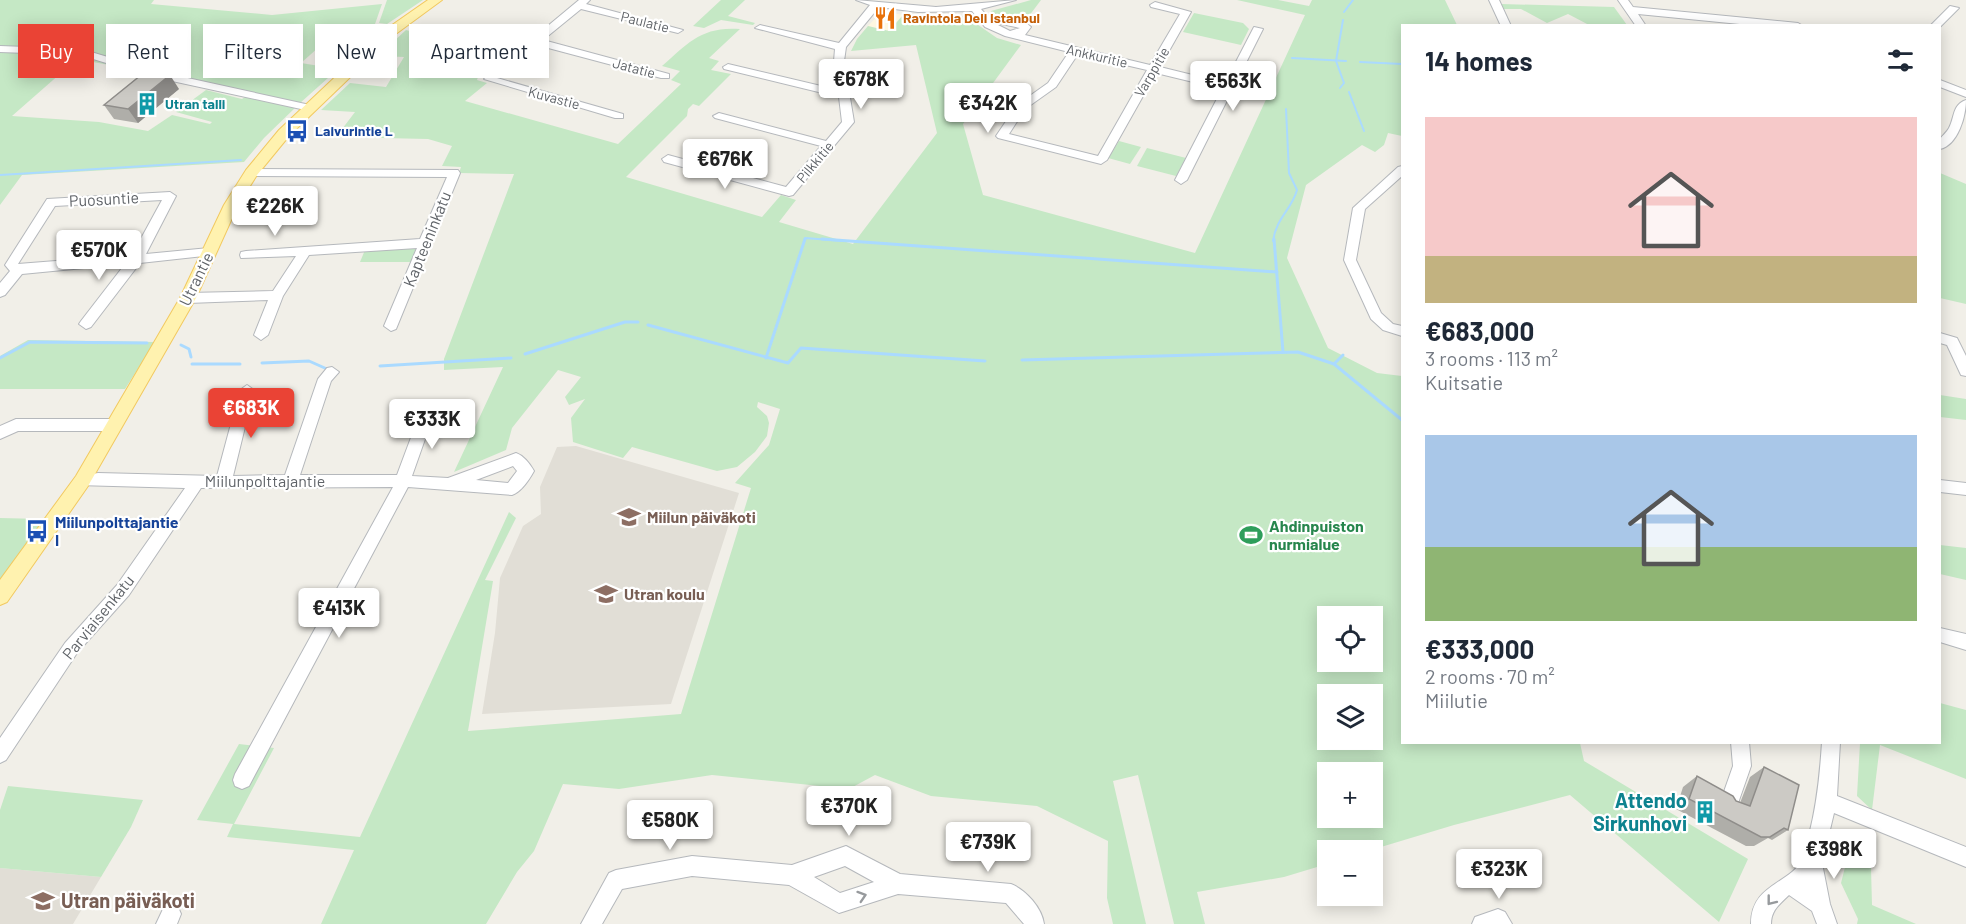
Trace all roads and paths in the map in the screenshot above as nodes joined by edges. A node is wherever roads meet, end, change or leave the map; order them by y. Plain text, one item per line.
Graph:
1 (436, 0) edge
2 (861, 0) edge
3 (1011, 0) edge
4 (1494, 0) edge
5 (1623, 0) edge
6 (582, 3) edge
7 (876, 3) junction
8 (1155, 5) dead end
9 (1954, 8) dead end
10 (1629, 10) junction
11 (978, 12) junction
12 (1699, 16) junction
13 (1505, 24) edge
14 (1640, 24) edge
15 (1704, 24) edge
16 (1778, 24) edge
17 (1937, 24) edge
18 (760, 28) dead end
19 (549, 29) edge
20 (1258, 29) dead end
21 (678, 30) dead end
22 (1009, 34) junction
23 (549, 45) edge
24 (841, 47) junction
25 (0, 49) edge
26 (1075, 51) junction
27 (728, 67) dead end
28 (1154, 69) junction
29 (665, 76) dead end
30 (490, 78) edge
31 (1941, 83) edge
32 (1229, 87) junction
33 (1966, 94) edge
34 (843, 95) junction
35 (1966, 103) edge
36 (310, 108) junction
37 (620, 116) dead end
38 (719, 116) dead end
39 (829, 145) junction
40 (1941, 145) edge
41 (668, 159) dead end
42 (1401, 171) edge
43 (250, 172) junction
44 (1181, 180) dead end
45 (425, 243) junction
46 (306, 250) junction
47 (209, 252) junction
48 (246, 255) dead end
49 (137, 258) junction
50 (18, 270) junction
51 (0, 292) edge
52 (277, 296) junction
53 (188, 298) junction
54 (86, 324) dead end
55 (391, 326) dead end
56 (1401, 331) edge
57 (261, 335) dead end
58 (1952, 341) edge
59 (1966, 371) edge
60 (332, 372) dead end
61 (247, 390) dead end
62 (429, 408) dead end
63 (113, 425) junction
64 (0, 433) edge
65 (224, 480) junction
66 (291, 480) junction
67 (82, 481) junction
68 (197, 482) junction
69 (404, 482) junction
70 (449, 484) dead end
71 (1941, 486) edge
72 (1966, 489) edge
73 (0, 596) edge
74 (1941, 635) edge
75 (1966, 642) edge
76 (1740, 744) edge
77 (1831, 744) edge
78 (0, 754) edge
79 (242, 780) dead end
80 (1827, 801) junction
81 (1729, 803) edge
82 (1966, 857) edge
83 (1812, 863) junction
84 (792, 874) junction
85 (898, 884) junction
86 (1791, 885) junction
87 (1820, 904) junction
88 (591, 924) edge
89 (1034, 924) edge
90 (1482, 924) edge
91 (1502, 924) edge
92 (1761, 924) edge
93 (1827, 924) edge

1 - 36 main road, Utrantie
2 - 7 street
3 - 11 street
4 - 13 street
5 - 10 street
6 - 19 street
6 - 21 street, Paulatie
7 - 11 street
7 - 24 street
8 - 28 street, Varppitie
9 - 17 street
10 - 12 street
10 - 14 street
11 - 22 street, Ankkuritie
11 - 22 street
12 - 15 street
12 - 16 street
18 - 24 street
20 - 32 street
22 - 26 street, Ankkuritie
23 - 29 street, Jatatie
24 - 34 street, Pilkkitie
25 - 36 street
26 - 28 street, Ankkuritie
26 - 28 street, Varppitie
27 - 34 street
28 - 32 street, Ankkuritie
30 - 37 street, Kuvastie
31 - 33 street
32 - 44 street
34 - 39 street, Pilkkitie
35 - 40 street
36 - 43 main road, Utrantie
38 - 39 street
39 - 41 street, Pilkkitie
42 - 56 street
43 - 45 street, Kapteeninkatu
43 - 47 main road, Utrantie
45 - 46 street
45 - 55 street, Kapteeninkatu
46 - 48 street
46 - 52 street
47 - 49 street
47 - 53 main road, Utrantie
49 - 50 street
49 - 50 street, Puosuntie
49 - 54 street
50 - 51 street
52 - 53 street
52 - 57 street
53 - 63 main road, Utrantie
58 - 59 street
60 - 66 street
61 - 65 street
62 - 69 street
63 - 64 street
63 - 67 main road, Utrantie
65 - 66 street, Miilunpolttajantie
65 - 68 street, Miilunpolttajantie
66 - 69 street, Miilunpolttajantie
67 - 68 street, Miilunpolttajantie
67 - 73 main road, Utrantie
68 - 78 street, Parviaisenkatu
69 - 70 street, Miilunpolttajantie
69 - 79 street
71 - 72 street
74 - 75 street
76 - 81 street
77 - 80 street
80 - 82 street
80 - 83 street
83 - 86 street
83 - 87 street
84 - 85 street
84 -> 85 street
84 - 88 street
85 - 89 street
86 - 87 street
86 -> 92 street
87 - 93 street
90 - 91 street

